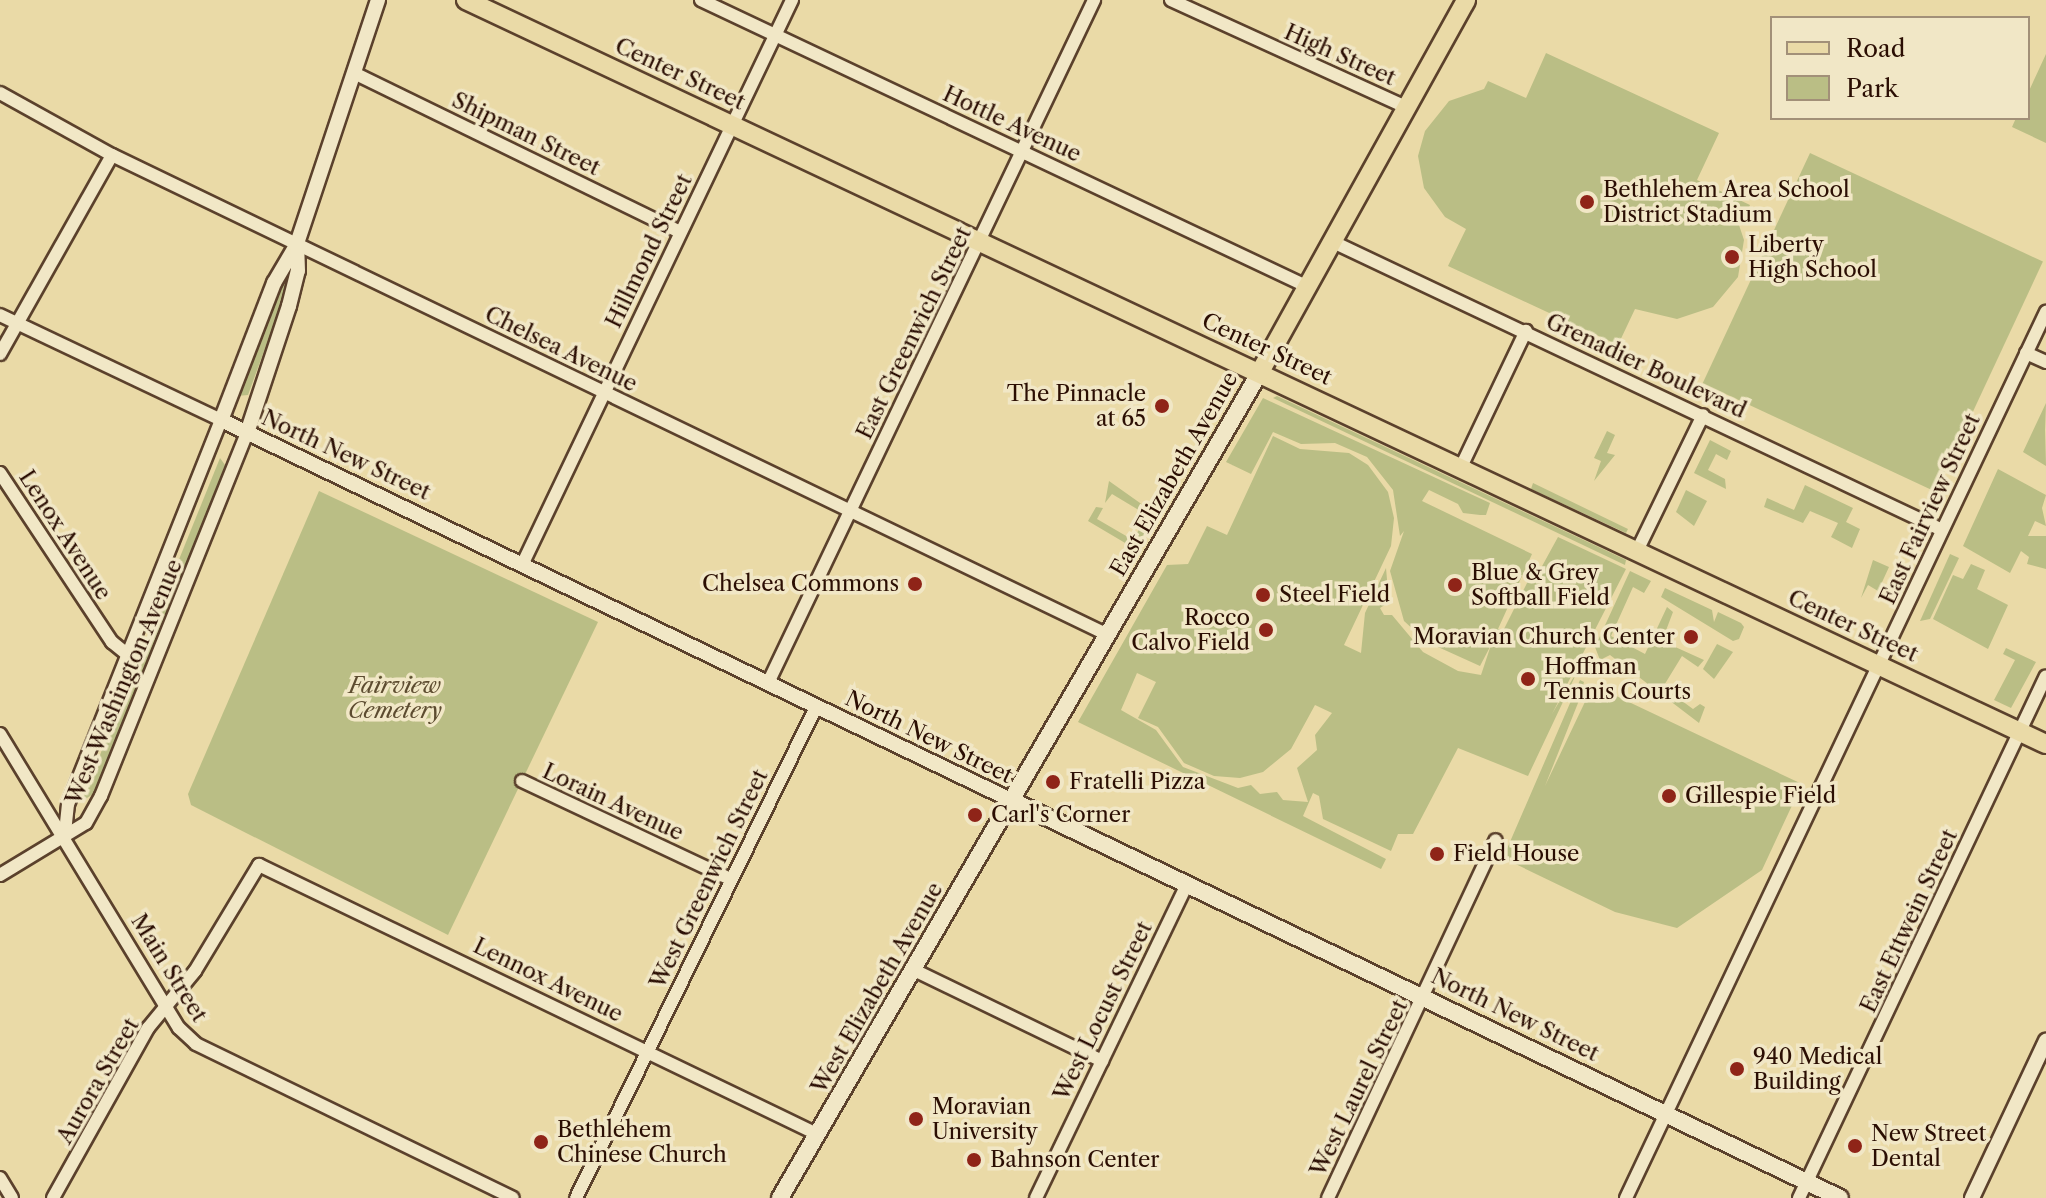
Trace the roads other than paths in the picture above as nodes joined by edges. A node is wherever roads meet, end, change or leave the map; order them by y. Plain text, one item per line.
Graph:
1 (378, 0) edge
2 (466, 0) edge
3 (701, 0) edge
4 (792, 0) edge
5 (1094, 0) edge
6 (1171, 0) edge
7 (1466, 0) edge
8 (776, 35) junction
9 (354, 73) junction
10 (0, 93) edge
11 (1406, 107) junction
12 (732, 125) junction
13 (1024, 151) junction
14 (112, 155) junction
15 (680, 232) junction
16 (981, 241) junction
17 (1331, 241) junction
18 (297, 244) junction
19 (1306, 286) junction
20 (2046, 312) edge
21 (0, 315) edge
22 (16, 324) junction
23 (1526, 331) junction
24 (2026, 353) junction
25 (0, 354) edge
26 (2046, 362) edge
27 (1260, 372) junction
28 (602, 392) junction
29 (1703, 415) junction
30 (221, 420) junction
31 (247, 433) junction
32 (1461, 467) junction
33 (0, 473) edge
34 (851, 509) junction
35 (1942, 530) junction
36 (1637, 551) junction
37 (523, 563) junction
38 (1108, 635) junction
39 (128, 655) junction
40 (1879, 664) junction
41 (2046, 676) edge
42 (768, 683) junction
43 (816, 707) junction
44 (2020, 732) junction
45 (0, 734) edge
46 (2046, 744) edge
47 (522, 781) dead end
48 (1013, 801) junction
49 (65, 835) junction
50 (1496, 840) dead end
51 (259, 865) joint
52 (0, 875) edge
53 (730, 879) junction
54 (1187, 884) junction
55 (914, 970) junction
56 (1425, 996) junction
57 (168, 1006) junction
58 (2046, 1041) edge
59 (646, 1051) junction
60 (1102, 1061) junction
61 (1667, 1114) junction
62 (817, 1134) junction
63 (0, 1178) edge
64 (1803, 1190) edge
65 (12, 1198) edge
66 (53, 1198) edge
67 (513, 1198) edge
68 (576, 1198) edge
69 (780, 1198) edge
70 (1036, 1198) edge
71 (1328, 1198) edge
72 (1626, 1198) edge
73 (1840, 1198) edge
74 (1972, 1198) edge

1 - 9 street
2 - 12 main road, Center Street
3 - 8 street, Hottle Avenue
4 - 8 street, Hillmond Street
5 - 13 street, East Greenwich Street
6 - 11 street, High Street
7 - 11 main road, East Elizabeth Avenue
8 - 12 street, Hillmond Street
8 - 13 street, Hottle Avenue
9 - 15 street, Shipman Street
9 - 18 street
10 - 14 street, Chelsea Avenue
11 - 17 main road, East Elizabeth Avenue
12 - 15 street, Hillmond Street
12 - 16 main road, Center Street
13 - 16 street, East Greenwich Street
13 - 19 street, Hottle Avenue
14 - 18 street, Chelsea Avenue
14 - 22 street
15 - 28 street, Hillmond Street
16 - 27 main road, Center Street
16 - 34 street, East Greenwich Street
17 - 19 main road, East Elizabeth Avenue
17 - 23 street, Grenadier Boulevard
18 - 28 street, Chelsea Avenue
18 - 30 street
18 - 31 street
19 - 27 main road, East Elizabeth Avenue
20 - 24 street, East Fairview Street
21 - 22 street, North New Street
22 - 25 street
22 - 30 street, North New Street
23 - 29 street, Grenadier Boulevard
23 - 32 street
24 - 26 street
24 - 35 street, East Fairview Street
27 - 32 main road, Center Street
27 - 38 main road, East Elizabeth Avenue
28 - 34 street, Chelsea Avenue
28 - 37 street, Hillmond Street
29 - 35 street, Grenadier Boulevard
29 - 36 street
30 - 31 street, North New Street
30 - 39 street, West Washington Avenue
31 - 37 street, North New Street
31 - 49 street, West Washington Avenue
32 - 36 main road, Center Street
33 - 39 street, Lenox Avenue
34 - 38 street, Chelsea Avenue
34 - 42 street, East Greenwich Street
35 - 40 street, East Fairview Street
36 - 40 main road, Center Street
37 - 42 street, North New Street
38 - 48 main road, East Elizabeth Avenue
39 - 49 street, West Washington Avenue
40 - 44 main road, Center Street
40 - 61 street, East Fairview Street
41 - 44 street, East Ettwein Street
42 - 43 street, North New Street
43 - 48 street, North New Street
43 - 53 street, West Greenwich Street
44 - 46 main road, Center Street
44 - 64 street, East Ettwein Street
45 - 49 street, Main Street
47 - 53 street, Lorain Avenue
48 - 54 main road, North New Street
48 - 55 main road, West Elizabeth Avenue
49 - 52 street
49 - 57 street, Main Street
50 - 56 street, West Laurel Street
51 - 57 street, Aurora Street
51 - 59 street, Lennox Avenue
53 - 59 street, West Greenwich Street
54 - 56 main road, North New Street
54 - 60 street, West Locust Street
55 - 60 street
55 - 62 main road, West Elizabeth Avenue
56 - 61 main road, North New Street
56 - 71 street, West Laurel Street
57 - 66 street, Aurora Street
57 - 67 street, Main Street
58 - 74 street
59 - 62 street, Lennox Avenue
59 - 68 street, West Greenwich Street
60 - 70 street, West Locust Street
61 - 64 main road, North New Street
61 - 72 street, East Fairview Street
62 - 69 main road, West Elizabeth Avenue
63 - 65 street
64 - 73 main road, North New Street

